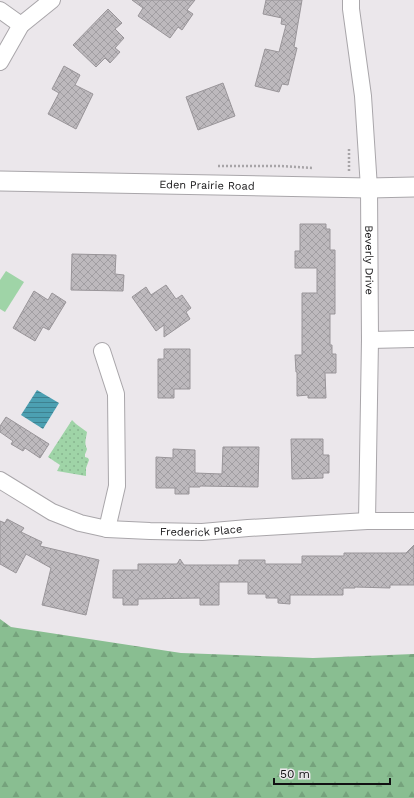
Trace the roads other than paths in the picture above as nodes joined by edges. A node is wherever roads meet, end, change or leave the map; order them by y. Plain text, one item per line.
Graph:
1 (52, 0) edge
2 (352, 0) edge
3 (0, 10) edge
4 (21, 25) junction
5 (0, 62) edge
6 (0, 182) edge
7 (414, 187) edge
8 (369, 188) junction
9 (370, 340) junction
10 (414, 340) edge
11 (102, 351) dead end
12 (0, 480) edge
13 (367, 521) junction
14 (414, 521) edge
15 (107, 529) junction

1 - 4 street
2 - 8 street, Beverly Drive
3 - 4 street
4 - 5 street
6 - 8 street, Eden Prairie Road
7 - 8 street, Eden Prairie Road
8 - 9 street, Beverly Drive
9 - 10 street
9 - 13 street, Beverly Drive
11 - 15 street
12 - 15 street, Frederick Place
13 - 14 street, Frederick Place
13 - 15 street, Frederick Place

